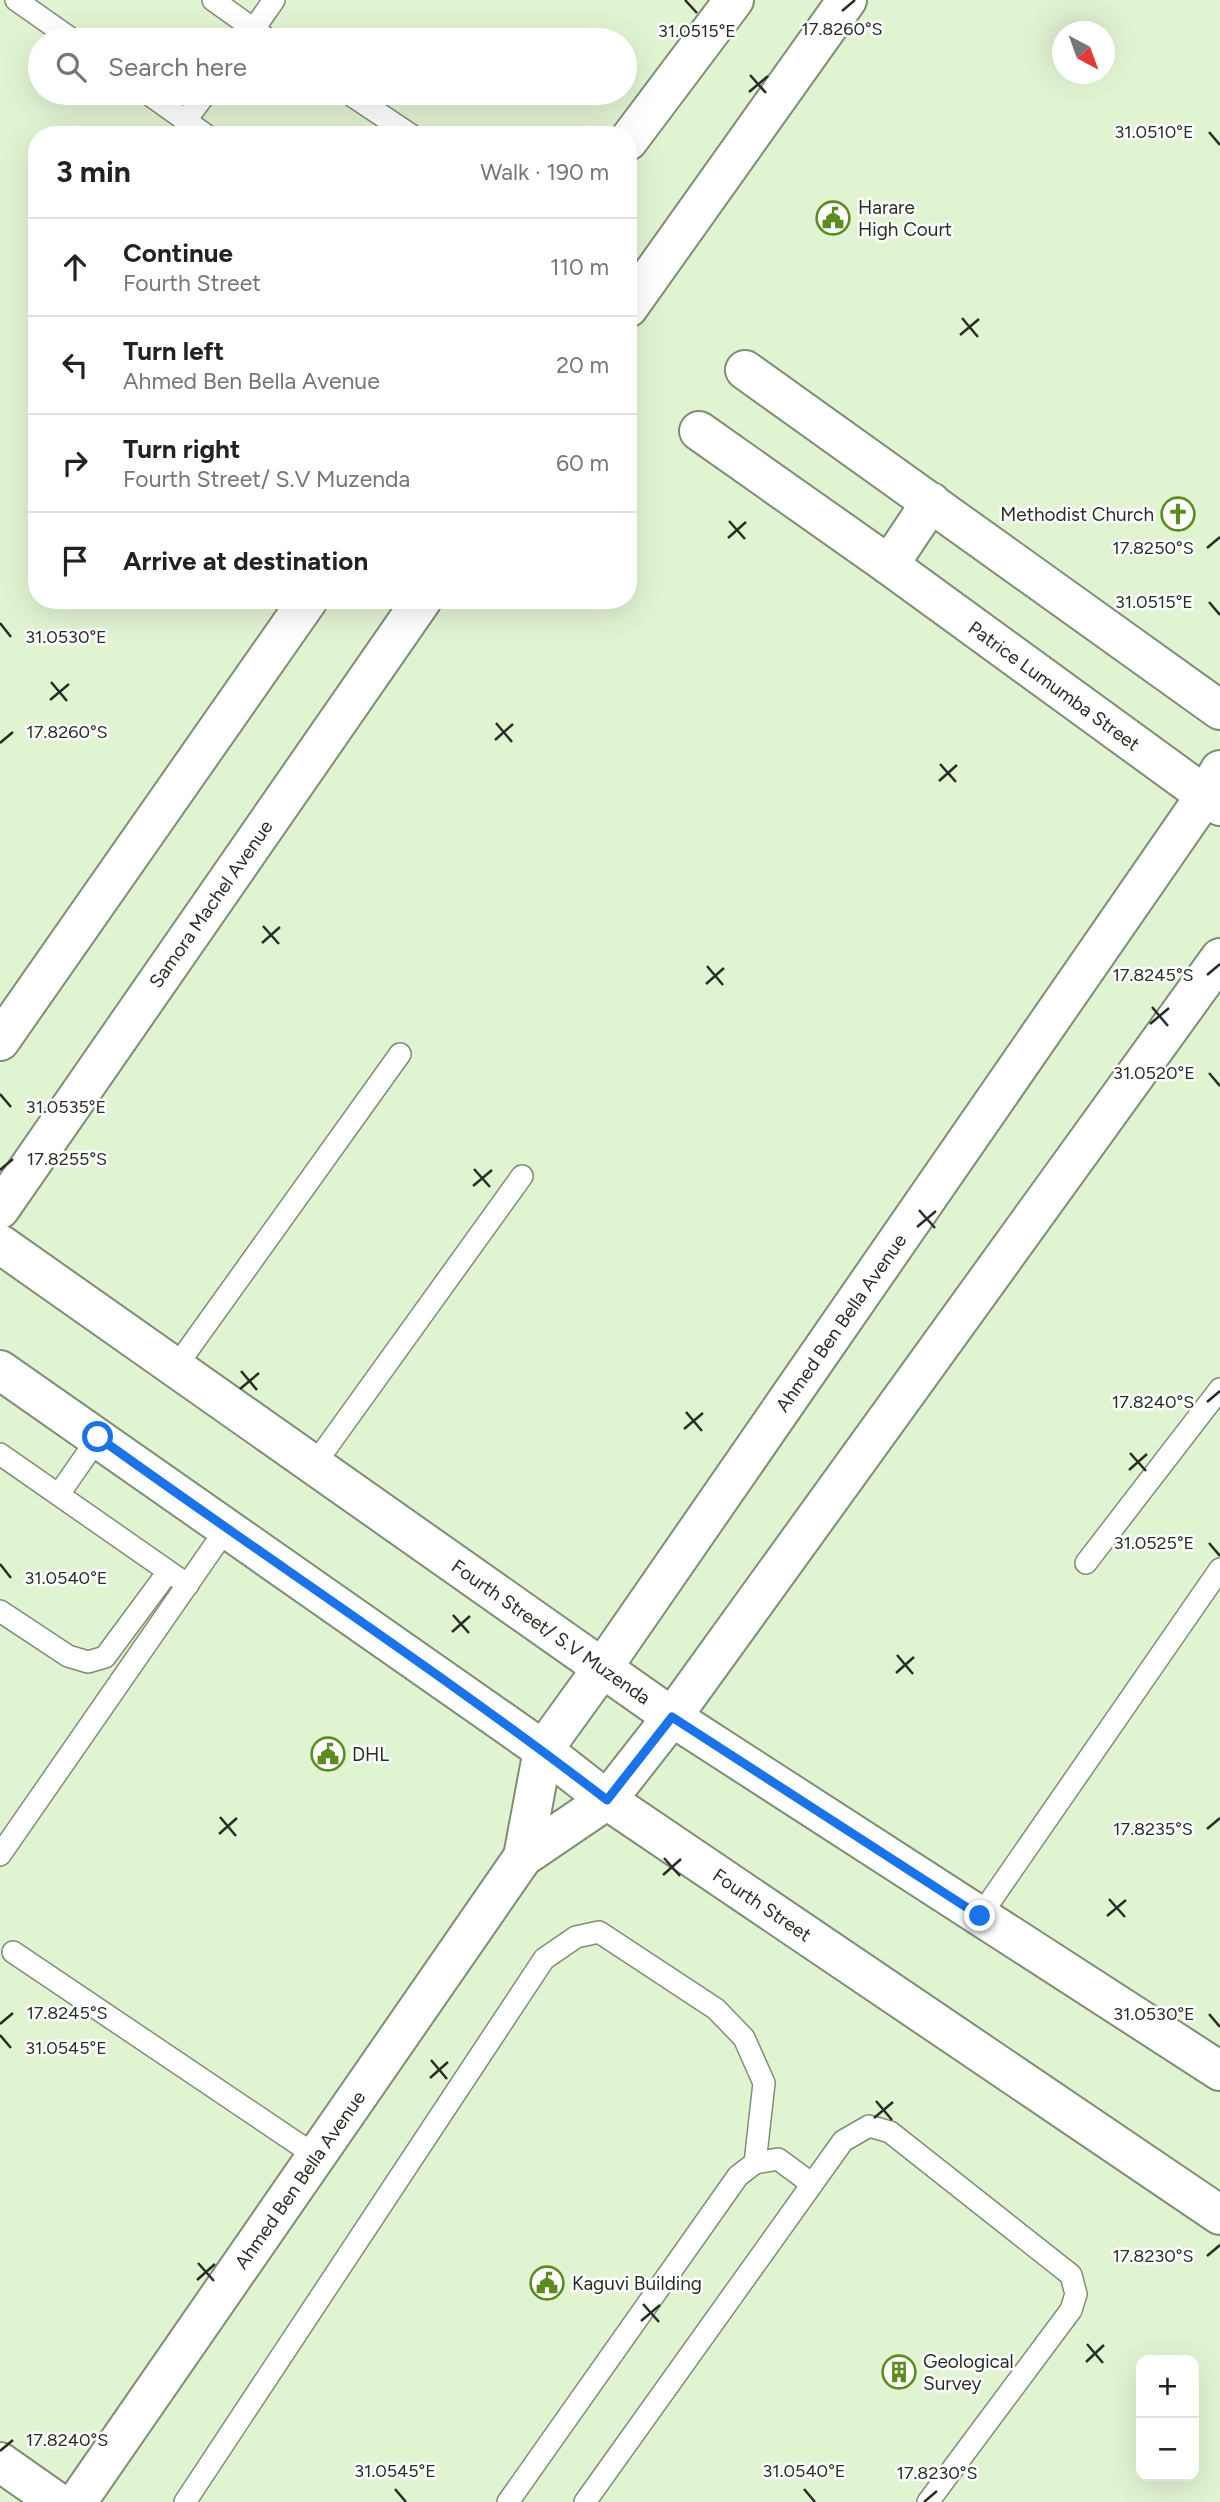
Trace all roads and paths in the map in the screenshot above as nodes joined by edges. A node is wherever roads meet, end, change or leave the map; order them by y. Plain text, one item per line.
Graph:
1 (16, 0) edge
2 (214, 0) edge
3 (274, 0) edge
4 (734, 0) edge
5 (847, 0) edge
6 (56, 28) edge
7 (246, 28) edge
8 (260, 28) edge
9 (164, 105) edge
10 (197, 105) edge
11 (366, 105) edge
12 (186, 120) junction
13 (194, 126) edge
14 (398, 126) edge
15 (637, 129) edge
16 (637, 295) edge
17 (745, 370) dead end
18 (699, 432) dead end
19 (930, 502) junction
20 (889, 565) junction
21 (302, 609) edge
22 (416, 609) edge
23 (1220, 710) edge
24 (1215, 791) edge
25 (1220, 958) edge
26 (0, 1041) edge
27 (400, 1054) dead end
28 (522, 1176) dead end
29 (0, 1209) edge
30 (0, 1244) edge
31 (175, 1368) junction
32 (0, 1370) edge
33 (1220, 1390) edge
34 (98, 1437) junction
35 (0, 1454) edge
36 (314, 1465) junction
37 (59, 1494) junction
38 (226, 1529) junction
39 (1086, 1563) dead end
40 (1220, 1569) edge
41 (168, 1572) junction
42 (188, 1584) junction
43 (0, 1611) edge
44 (603, 1667) junction
45 (672, 1717) junction
46 (543, 1751) junction
47 (607, 1800) junction
48 (0, 1855) edge
49 (523, 1857) junction
50 (980, 1916) junction
51 (13, 1952) dead end
52 (1220, 2071) edge
53 (316, 2156) junction
54 (755, 2163) junction
55 (812, 2184) junction
56 (1220, 2215) edge
57 (0, 2462) edge
58 (57, 2502) edge
59 (77, 2502) edge
60 (185, 2502) edge
61 (508, 2502) edge
62 (585, 2502) edge
63 (928, 2502) edge

1 - 6 lane
2 - 7 lane
3 - 8 lane
4 - 15 main road
5 - 16 main road
9 - 12 lane
10 - 12 lane
11 - 14 lane
12 - 13 lane
17 - 19 main road
18 - 20 main road, Patrice Lumumba Street
19 - 20 main road
19 - 23 main road
20 - 24 main road, Patrice Lumumba Street
21 - 26 main road
22 - 29 main road, Samora Machel Avenue
24 - 44 main road, Ahmed Ben Bella Avenue
25 - 45 main road, Ahmed Ben Bella Avenue
27 - 31 lane
28 - 36 lane
30 - 31 main road, Fourth Street/ S.V Muzenda
31 - 36 main road, Fourth Street/ S.V Muzenda
32 - 34 main road, Fourth Street
33 - 39 lane
34 - 37 lane
34 - 38 main road, Fourth Street
35 - 37 lane
36 - 44 main road, Fourth Street/ S.V Muzenda
37 - 41 lane
38 - 42 lane
38 - 46 main road, Fourth Street
40 - 50 lane
41 - 42 lane
41 - 43 lane
42 - 48 lane
44 - 45 main road, Fourth Street/ S.V Muzenda
44 - 46 main road, Ahmed Ben Bella Avenue
45 - 47 main road, Ahmed Ben Bella Avenue
45 - 50 main road, Fourth Street/ S.V Muzenda
46 - 47 main road, Fourth Street
46 - 49 main road, Ahmed Ben Bella Avenue
47 - 49 main road, Ahmed Ben Bella Avenue
47 - 56 main road, Fourth Street
49 - 53 main road, Ahmed Ben Bella Avenue
50 - 52 main road, Fourth Street/ S.V Muzenda
51 - 53 lane
53 - 59 main road, Ahmed Ben Bella Avenue
54 - 55 lane
54 - 60 lane
54 - 61 lane
55 - 62 lane
55 - 63 lane
57 - 58 main road

